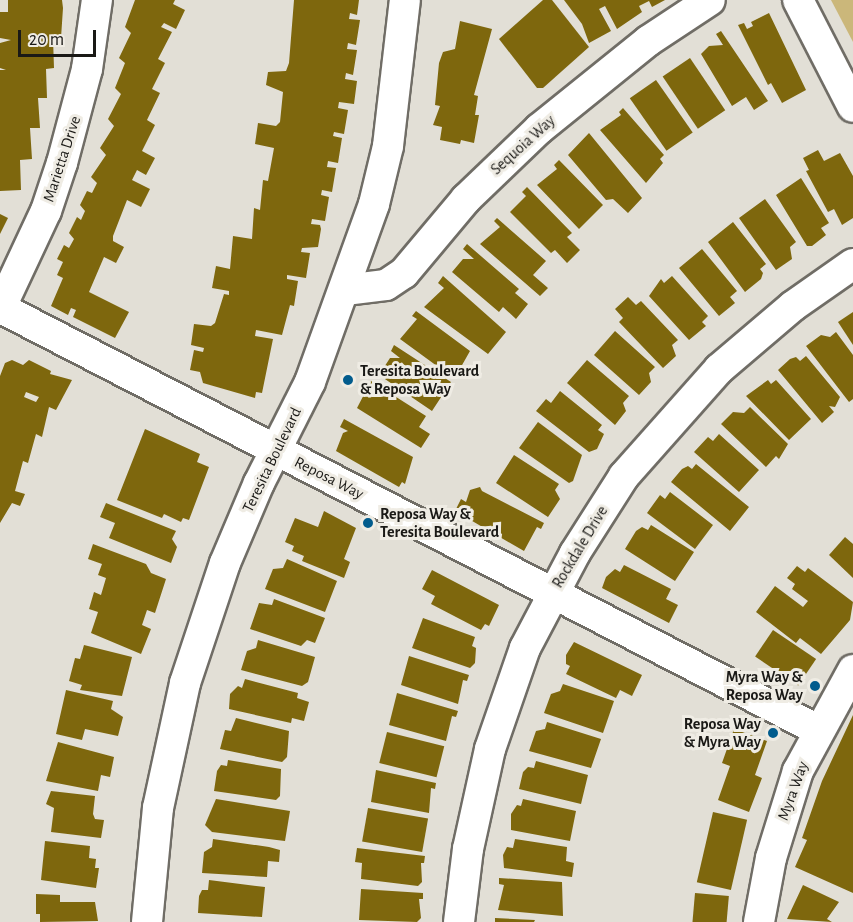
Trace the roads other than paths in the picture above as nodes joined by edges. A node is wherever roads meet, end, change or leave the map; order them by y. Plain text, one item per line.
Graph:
1 (97, 0) edge
2 (405, 0) edge
3 (710, 0) edge
4 (798, 0) edge
5 (853, 107) edge
6 (853, 264) edge
7 (345, 290) junction
8 (0, 309) edge
9 (276, 451) junction
10 (552, 592) junction
11 (853, 670) edge
12 (818, 730) junction
13 (147, 922) edge
14 (459, 922) edge
15 (759, 922) edge

1 - 8 street, Marietta Drive
2 - 7 street, Teresita Boulevard
3 - 7 street, Sequoia Way
4 - 5 street
6 - 10 street, Rockdale Drive
7 - 9 street, Teresita Boulevard
8 - 9 street, Reposa Way
9 - 10 street, Reposa Way
9 - 13 street, Teresita Boulevard
10 - 12 street, Reposa Way
10 - 14 street, Rockdale Drive
11 - 12 street, Myra Way
12 - 15 street, Myra Way

